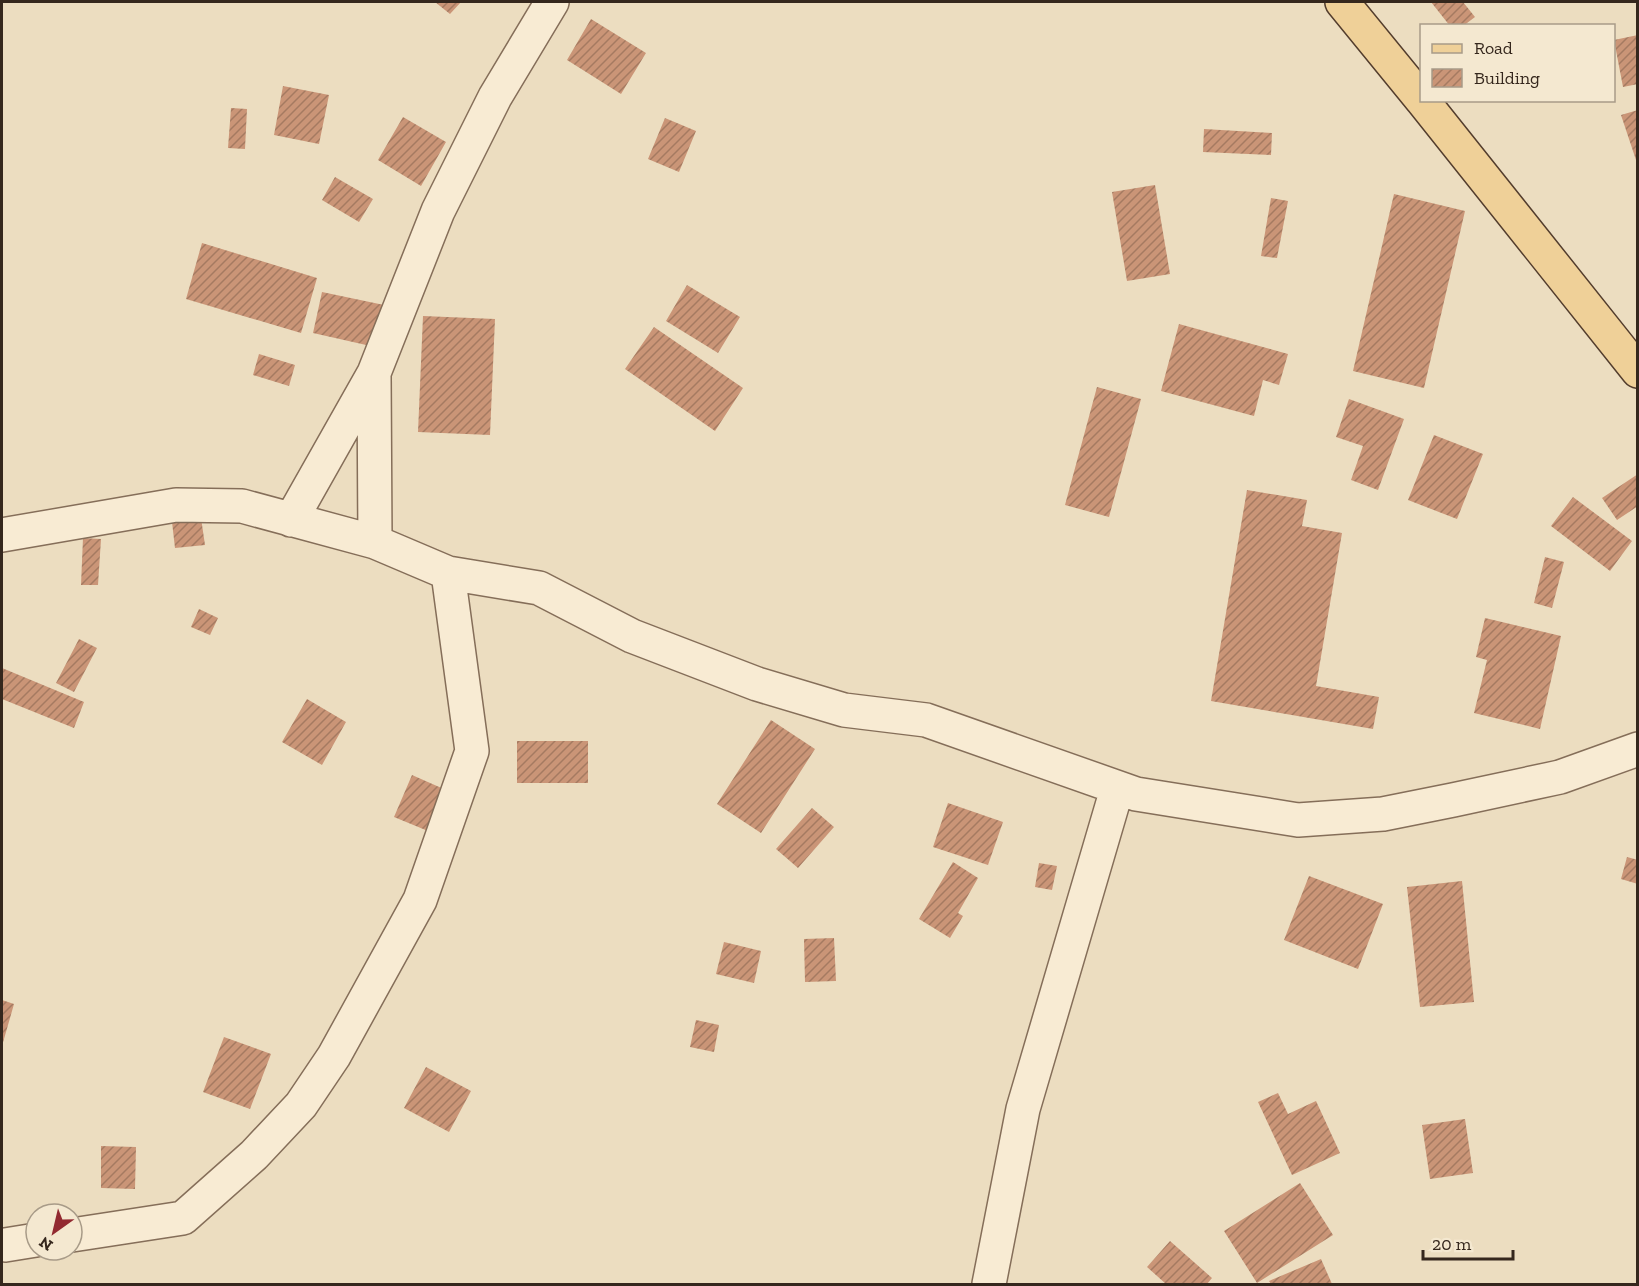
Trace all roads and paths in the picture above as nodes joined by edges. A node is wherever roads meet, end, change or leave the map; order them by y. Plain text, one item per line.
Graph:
1 (552, 2) edge
2 (1342, 2) edge
3 (1420, 98) edge
4 (1424, 102) edge
5 (1635, 363) edge
6 (374, 373) junction
7 (291, 520) junction
8 (2, 535) edge
9 (375, 542) junction
10 (448, 573) junction
11 (1638, 749) edge
12 (1117, 789) junction
13 (84, 1233) edge
14 (989, 1284) edge

1 - 6 street
2 - 3 main road
4 - 5 main road
6 - 7 street
6 - 9 street
7 - 8 street
7 - 9 street
9 - 10 street
10 - 12 street
10 - 13 street
11 - 12 street
12 - 14 street

